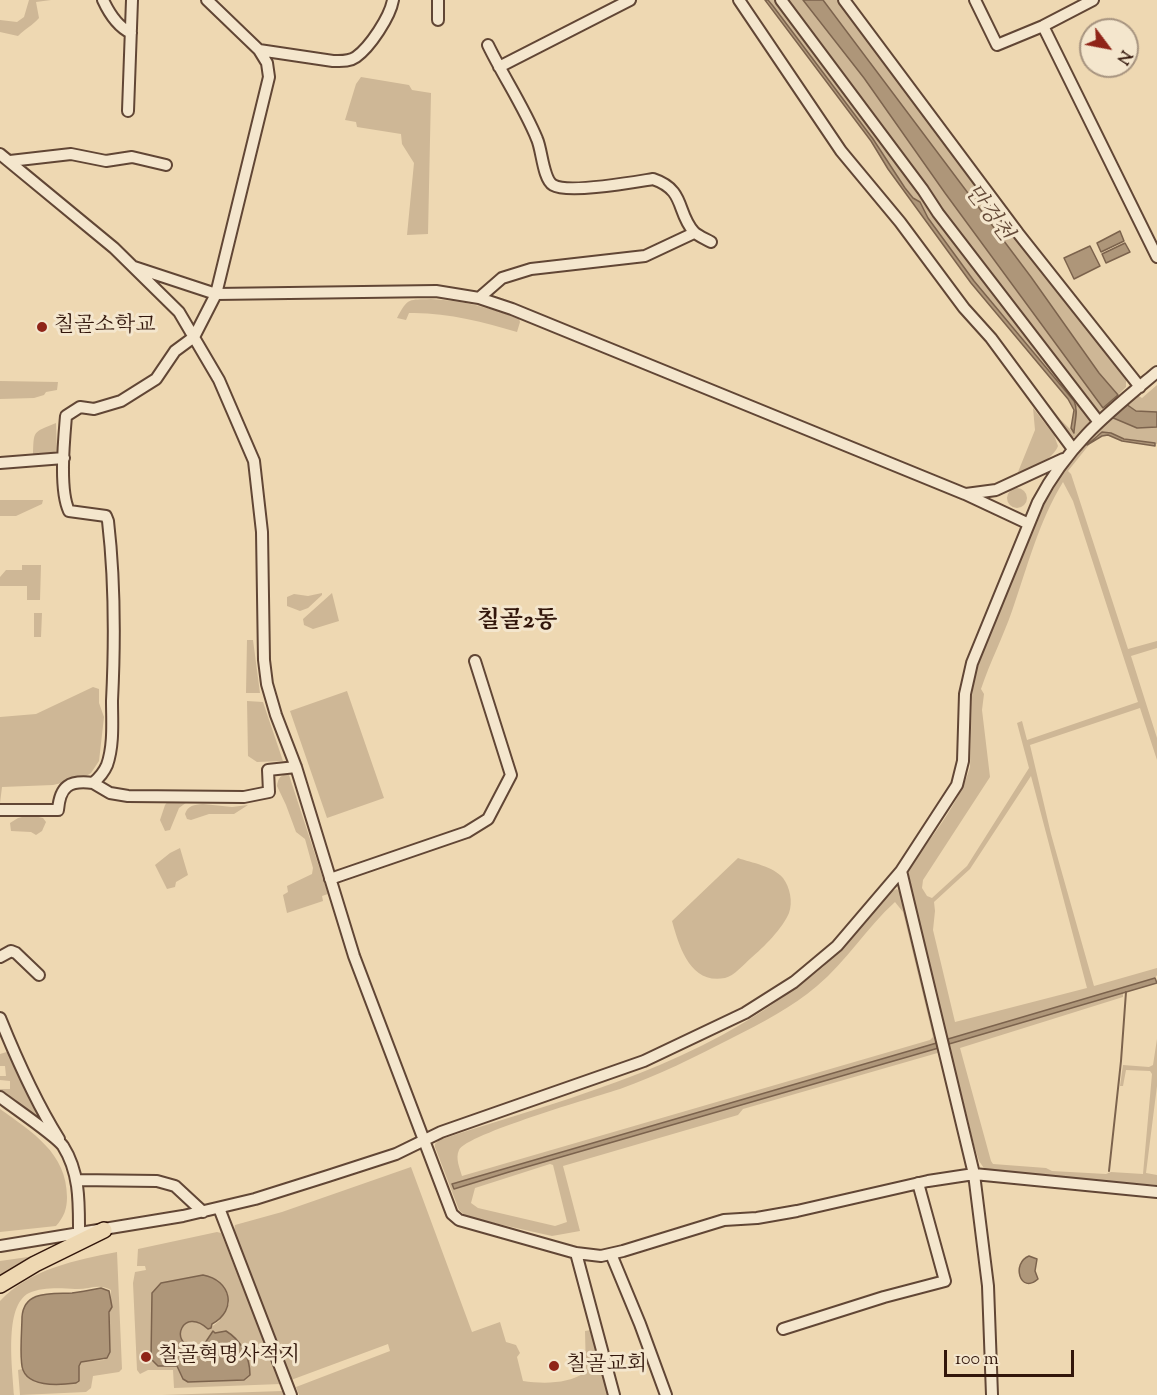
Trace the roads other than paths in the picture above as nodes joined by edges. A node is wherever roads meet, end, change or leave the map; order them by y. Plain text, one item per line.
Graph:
1 (103, 0) edge
2 (132, 0) edge
3 (207, 0) edge
4 (393, 0) edge
5 (438, 0) edge
6 (630, 0) edge
7 (739, 0) edge
8 (782, 0) edge
9 (844, 0) edge
10 (975, 0) edge
11 (1093, 0) edge
12 (438, 20) dead end
13 (1043, 26) junction
14 (131, 33) junction
15 (488, 45) dead end
16 (259, 50) junction
17 (499, 67) junction
18 (128, 111) dead end
19 (0, 154) edge
20 (10, 161) junction
21 (166, 165) dead end
22 (694, 233) junction
23 (711, 242) dead end
24 (1157, 257) edge
25 (132, 266) junction
26 (216, 294) junction
27 (479, 298) junction
28 (194, 337) junction
29 (1157, 372) edge
30 (1136, 390) junction
31 (1099, 420) junction
32 (1073, 449) junction
33 (64, 458) junction
34 (1064, 459) junction
35 (0, 464) edge
36 (965, 494) junction
37 (1029, 524) junction
38 (475, 661) dead end
39 (296, 767) junction
40 (93, 783) junction
41 (0, 810) edge
42 (901, 871) junction
43 (330, 879) junction
44 (0, 957) edge
45 (39, 975) dead end
46 (0, 1018) edge
47 (0, 1097) edge
48 (424, 1139) junction
49 (62, 1145) junction
50 (974, 1174) junction
51 (77, 1180) junction
52 (918, 1183) junction
53 (1157, 1192) edge
54 (219, 1208) junction
55 (203, 1212) junction
56 (104, 1230) junction
57 (79, 1233) junction
58 (0, 1246) edge
59 (576, 1253) junction
60 (610, 1254) junction
61 (0, 1285) edge
62 (783, 1329) dead end
63 (291, 1395) edge
64 (614, 1395) edge
65 (666, 1395) edge
66 (992, 1395) edge

1 - 14 street
2 - 14 street
3 - 16 street
4 - 16 street
5 - 12 street
6 - 17 street
7 - 32 street
8 - 31 street
9 - 30 street
10 - 13 street
11 - 13 street
13 - 24 street
14 - 18 street
15 - 17 street
16 - 26 street
17 - 22 street
19 - 20 street
20 - 21 street
20 - 25 street
22 - 23 street
22 - 27 street
25 - 26 street
25 - 28 street
26 - 27 street
26 - 28 street
27 - 36 street
28 - 33 street
28 - 39 street
29 - 30 street
30 - 31 street
31 - 32 street
32 - 34 street
33 - 35 street
33 - 40 street
34 - 36 street
34 - 37 street
36 - 37 street
37 - 42 street
38 - 43 street
39 - 40 street
39 - 43 street
40 - 41 street
42 - 48 street
42 - 50 street
43 - 48 street
44 - 45 street
46 - 49 street
47 - 49 street
48 - 54 street
48 - 59 street
49 - 51 street
50 - 52 street
50 - 53 street
50 - 66 street
51 - 55 street
51 - 57 street
52 - 60 street
52 - 62 street
54 - 55 street
54 - 63 street
55 - 56 street
56 - 57 street
56 - 61 highway
57 - 58 street
59 - 60 street
59 - 64 street
60 - 65 street

